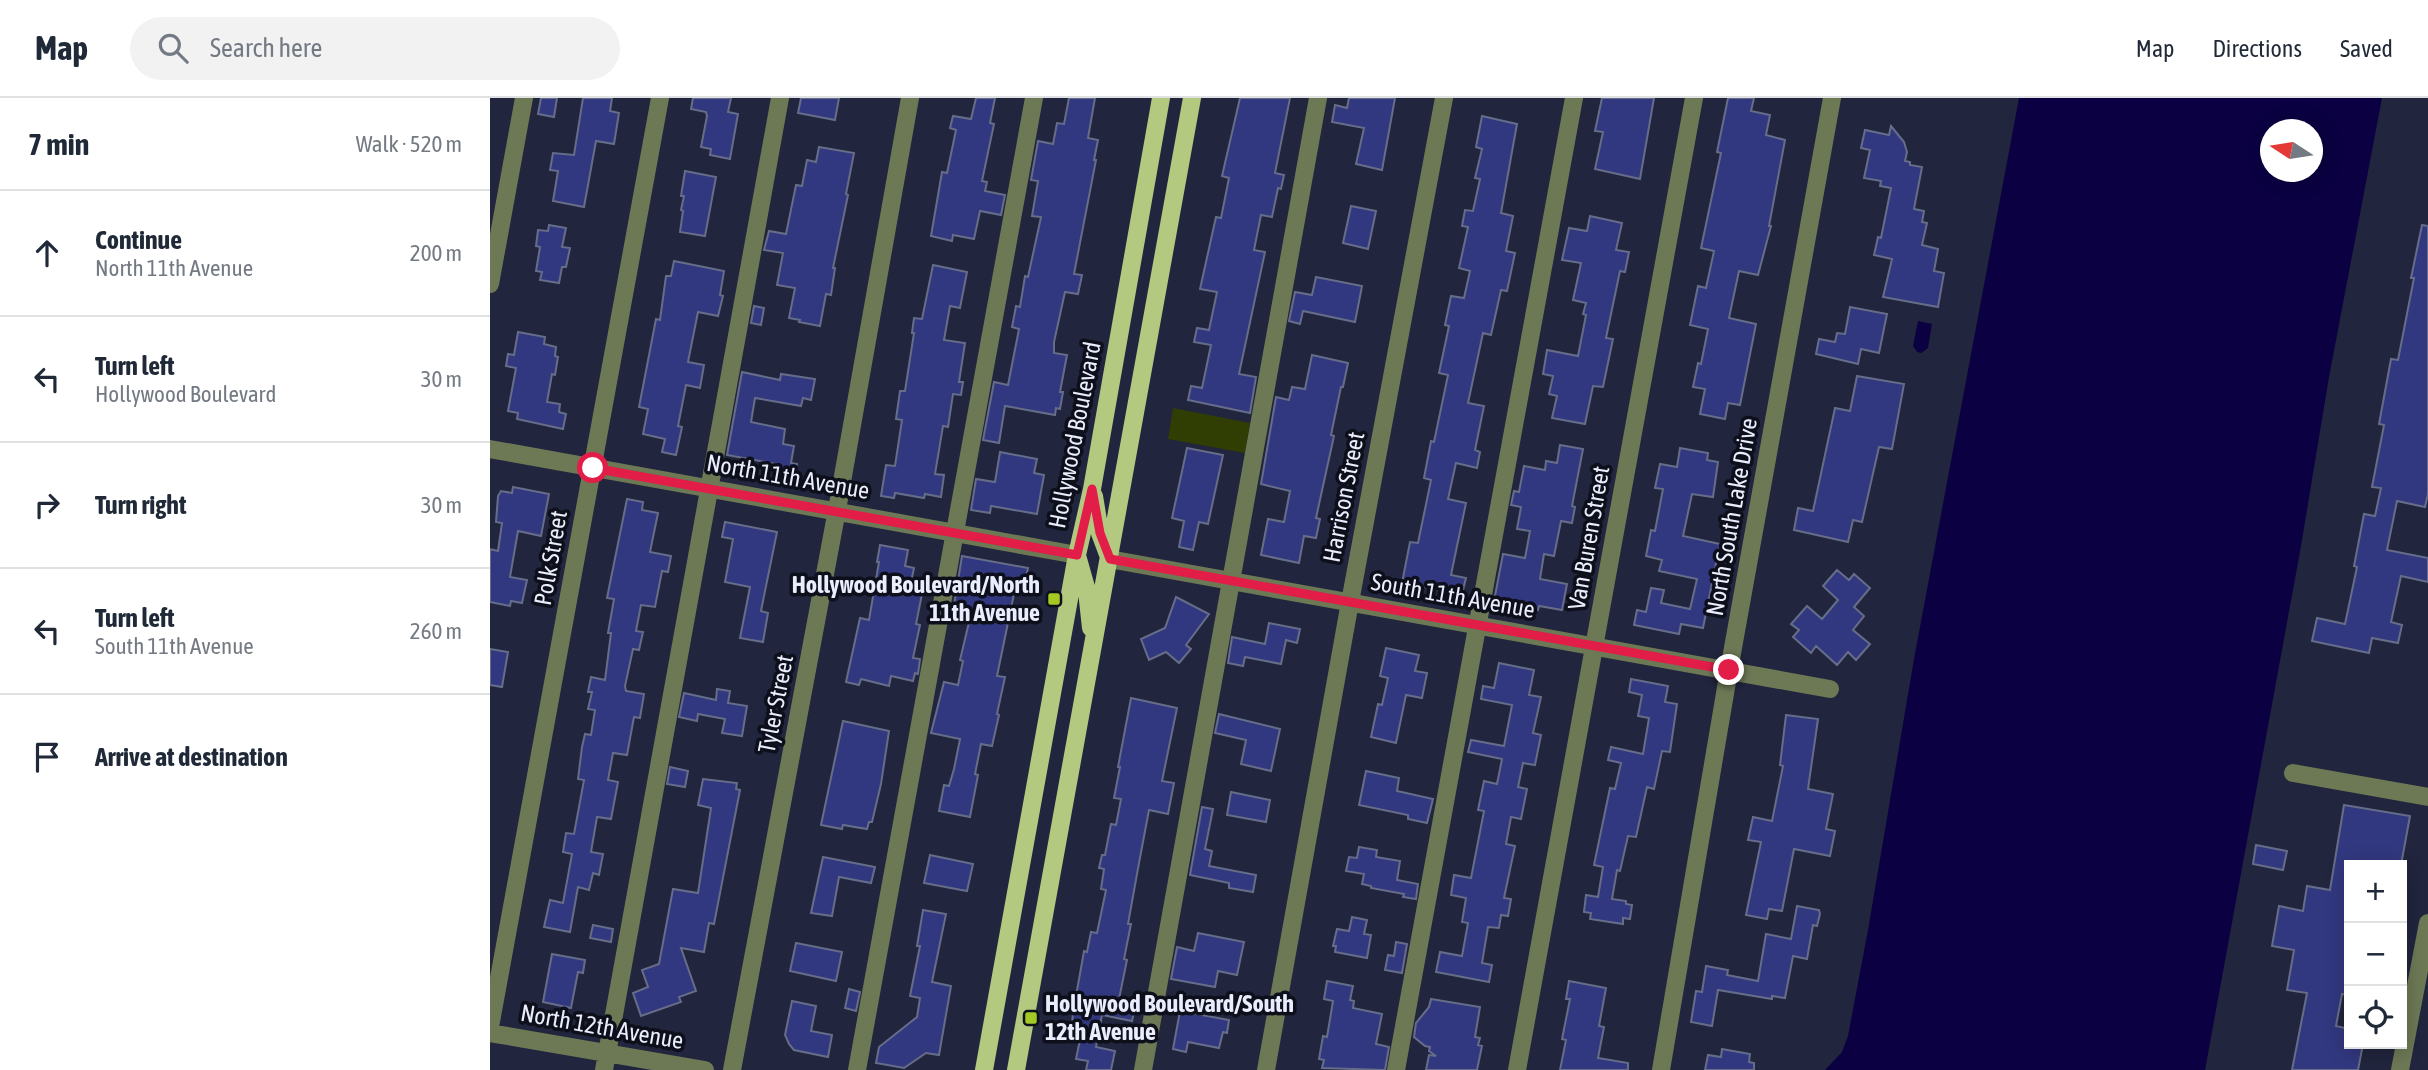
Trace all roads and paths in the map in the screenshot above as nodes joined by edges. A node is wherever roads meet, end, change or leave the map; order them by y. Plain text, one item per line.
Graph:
1 (524, 98) edge
2 (660, 98) edge
3 (780, 98) edge
4 (911, 98) edge
5 (1034, 98) edge
6 (1161, 98) edge
7 (1192, 98) edge
8 (1318, 98) edge
9 (1444, 98) edge
10 (1574, 98) edge
11 (1694, 98) edge
12 (1832, 98) edge
13 (490, 284) edge
14 (490, 449) edge
15 (593, 468) junction
16 (709, 488) junction
17 (1092, 489) junction
18 (837, 510) junction
19 (955, 531) junction
20 (1077, 555) junction
21 (1110, 559) junction
22 (1230, 580) junction
23 (1350, 602) junction
24 (1478, 625) junction
25 (1594, 646) junction
26 (1092, 656) junction
27 (1729, 670) junction
28 (1830, 689) dead end
29 (2293, 773) dead end
30 (2428, 797) edge
31 (2428, 923) edge
32 (490, 1027) edge
33 (490, 1033) edge
34 (605, 1061) edge
35 (705, 1070) edge
36 (732, 1070) edge
37 (857, 1070) edge
38 (984, 1070) edge
39 (1016, 1070) edge
40 (1143, 1070) edge
41 (1266, 1070) edge
42 (1396, 1070) edge
43 (1517, 1070) edge
44 (1661, 1070) edge
45 (2400, 1070) edge

1 - 13 street
2 - 15 street, Polk Street
3 - 16 street
4 - 18 street, Tyler Street
5 - 19 street
6 - 17 main road, Hollywood Boulevard
7 - 21 main road
8 - 22 street
9 - 23 street, Harrison Street
10 - 24 street
11 - 25 street, Van Buren Street
12 - 27 street, North South Lake Drive
14 - 15 street, North 11th Avenue
15 - 16 street, North 11th Avenue
15 - 32 street, Polk Street
16 - 18 street, North 11th Avenue
16 - 34 street
17 - 20 main road, Hollywood Boulevard
17 - 21 main road
18 - 19 street, North 11th Avenue
18 - 36 street, Tyler Street
19 - 20 street, North 11th Avenue
19 - 37 street
20 - 26 main road
20 - 38 main road, Hollywood Boulevard
21 - 22 street, South 11th Avenue
21 - 26 main road
22 - 23 street, South 11th Avenue
22 - 40 street
23 - 24 street, South 11th Avenue
23 - 41 street, Harrison Street
24 - 25 street, South 11th Avenue
24 - 42 street
25 - 27 street, South 11th Avenue
25 - 43 street, Van Buren Street
26 - 39 main road
27 - 28 street, South 11th Avenue
27 - 44 street, North South Lake Drive
29 - 30 street
31 - 45 street
33 - 34 street, North 12th Avenue
34 - 35 street, North 12th Avenue

